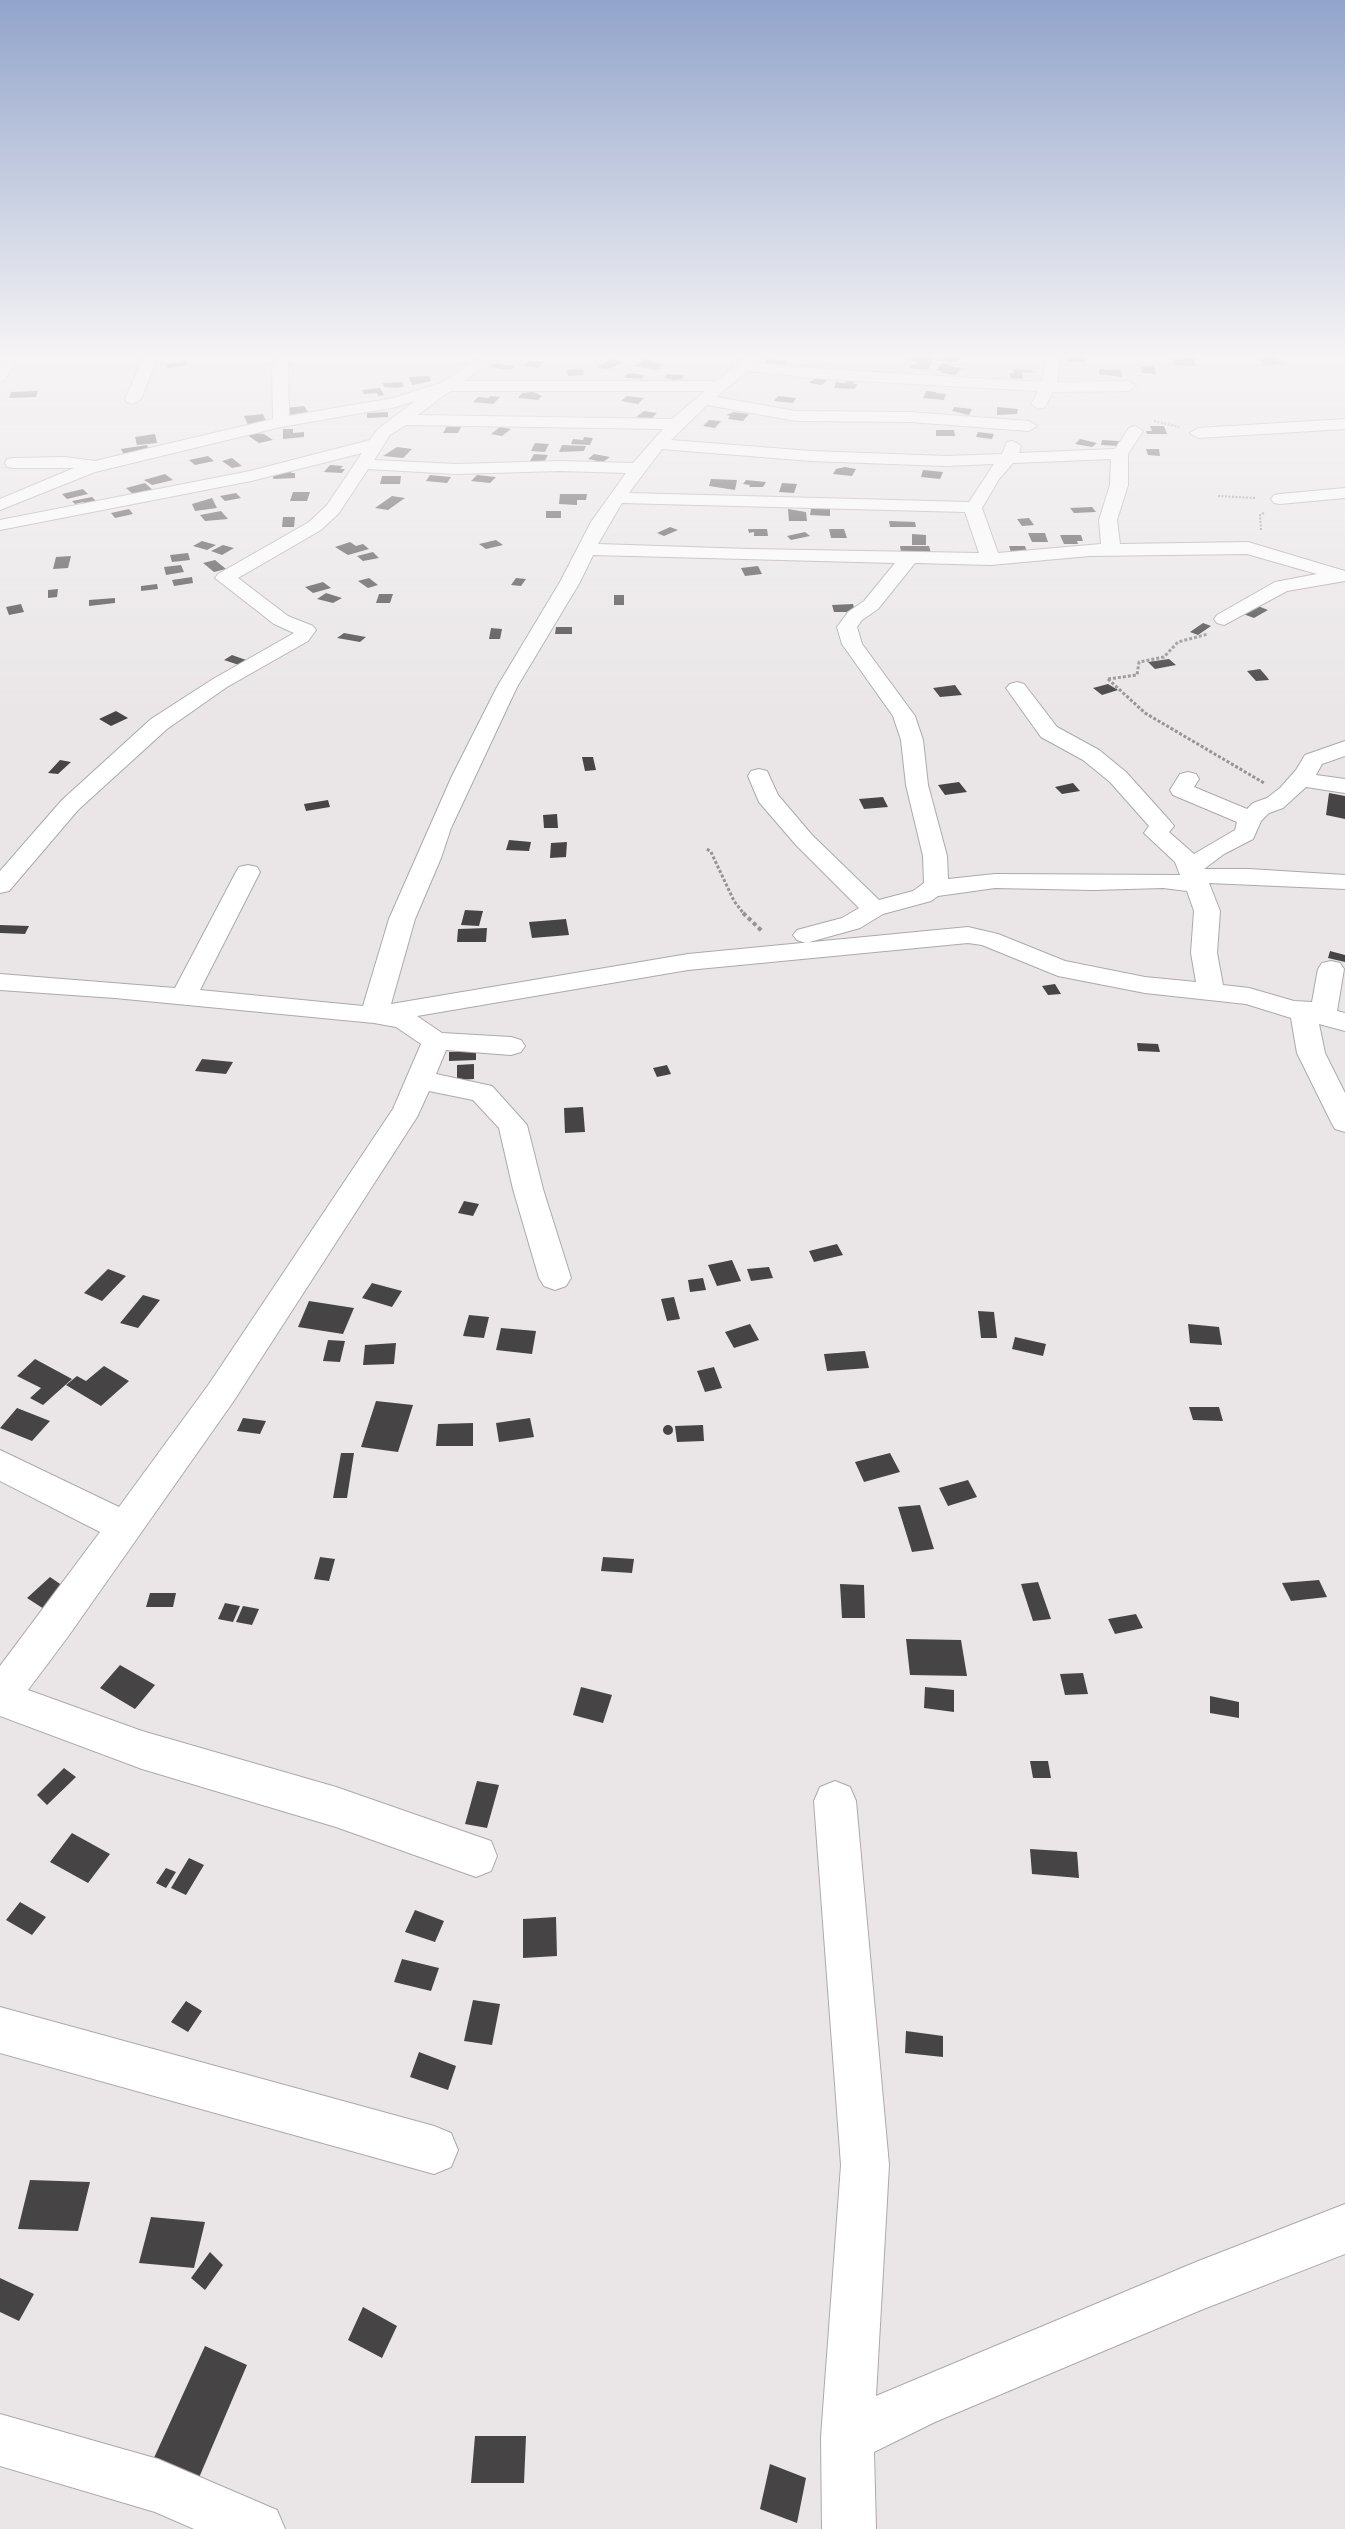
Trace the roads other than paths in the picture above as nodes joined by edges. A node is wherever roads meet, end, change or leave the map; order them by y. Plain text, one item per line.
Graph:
1 (73, 475) edge
2 (255, 475) edge
3 (356, 475) edge
4 (633, 475) edge
5 (994, 475) edge
6 (1119, 475) edge
7 (1345, 493) edge
8 (615, 498) junction
9 (1280, 499) road end
10 (0, 506) edge
11 (972, 507) junction
12 (0, 525) edge
13 (586, 549) junction
14 (1111, 550) junction
15 (910, 557) junction
16 (991, 559) junction
17 (1344, 576) edge
18 (1224, 619) road end
19 (1017, 688) dead end
20 (1345, 748) edge
21 (759, 776) dead end
22 (1188, 779) dead end
23 (1295, 786) junction
24 (1345, 786) edge
25 (1250, 819) junction
26 (248, 872) dead end
27 (1194, 876) junction
28 (1345, 882) edge
29 (0, 886) edge
30 (933, 903) junction
31 (874, 909) junction
32 (968, 935) junction
33 (758, 955) junction
34 (1331, 969) dead end
35 (0, 982) edge
36 (1211, 992) junction
37 (184, 996) junction
38 (1323, 1014) edge
39 (374, 1015) junction
40 (436, 1041) junction
41 (511, 1046) dead end
42 (420, 1080) junction
43 (1345, 1122) edge
44 (555, 1278) dead end
45 (0, 1464) edge
46 (124, 1527) junction
47 (0, 1697) edge
48 (835, 1801) dead end
49 (476, 1856) dead end
50 (0, 2030) edge
51 (434, 2150) dead end
52 (1345, 2229) edge
53 (847, 2437) junction
54 (0, 2440) edge
55 (258, 2529) edge
56 (849, 2529) edge

1 - 10 street
2 - 12 street
3 - 29 street
4 - 8 street
5 - 11 street
6 - 14 street
7 - 9 street
8 - 11 street
8 - 13 street
11 - 16 street
13 - 15 street
13 - 39 street
14 - 16 street
14 - 17 street
15 - 16 street
15 - 30 street
17 - 18 street
19 - 27 street
20 - 23 street
21 - 31 street
22 - 25 street
23 - 24 street
23 - 25 street
25 - 27 street
26 - 37 street
27 - 28 street
27 - 30 street
27 - 36 street
30 - 31 street
30 - 32 street
31 - 33 street
32 - 33 street
32 - 36 street
33 - 39 street
34 - 38 street
35 - 37 street
36 - 38 street
37 - 39 street
38 - 43 street
39 - 40 street
40 - 41 street
40 - 42 street
42 - 44 street
42 - 46 street
45 - 46 street
46 - 47 street
47 - 49 street
48 - 53 street
50 - 51 street
52 - 53 street
53 - 56 street
54 - 55 street

